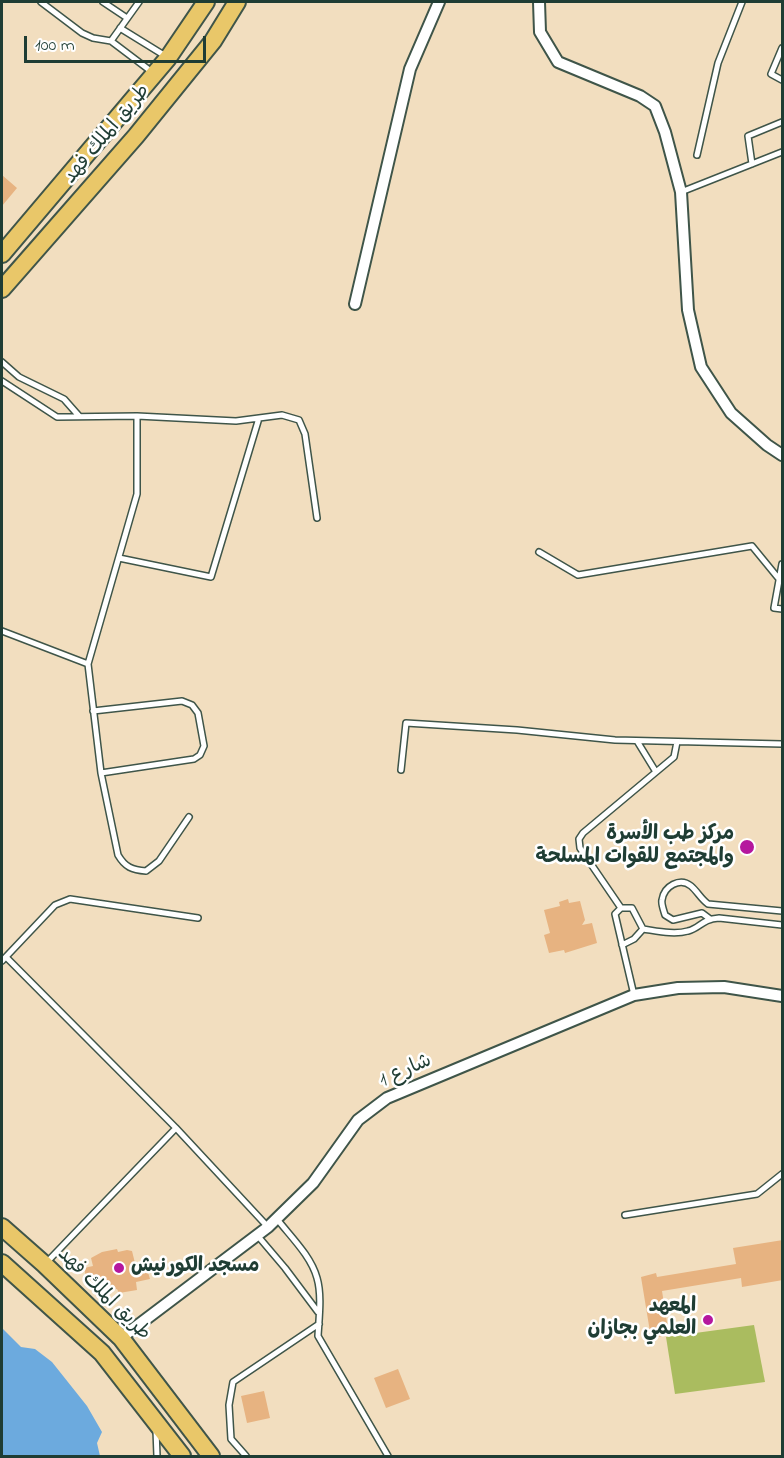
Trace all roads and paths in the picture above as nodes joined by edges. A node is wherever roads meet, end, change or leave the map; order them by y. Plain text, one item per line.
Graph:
1 (41, 2) edge
2 (103, 2) edge
3 (139, 2) edge
4 (206, 2) edge
5 (237, 2) edge
6 (439, 2) edge
7 (539, 2) edge
8 (742, 2) edge
9 (127, 18) junction
10 (120, 28) junction
11 (111, 41) junction
12 (783, 48) edge
13 (168, 58) junction
14 (154, 74) junction
15 (783, 80) edge
16 (783, 122) edge
17 (783, 152) edge
18 (697, 155) dead end
19 (752, 164) junction
20 (681, 192) junction
21 (2, 254) edge
22 (2, 289) edge
23 (355, 304) dead end
24 (2, 362) edge
25 (19, 377) junction
26 (2, 381) edge
27 (13, 390) junction
28 (79, 416) junction
29 (137, 416) junction
30 (259, 418) junction
31 (783, 455) edge
32 (317, 518) dead end
33 (539, 552) dead end
34 (119, 558) junction
35 (783, 564) edge
36 (780, 579) junction
37 (783, 609) edge
38 (2, 631) edge
39 (88, 664) junction
40 (93, 711) junction
41 (637, 741) junction
42 (677, 742) junction
43 (783, 744) edge
44 (401, 770) dead end
45 (656, 772) junction
46 (101, 773) junction
47 (189, 817) dead end
48 (621, 908) junction
49 (783, 911) edge
50 (198, 918) dead end
51 (710, 919) junction
52 (783, 926) edge
53 (643, 929) junction
54 (622, 945) junction
55 (4, 959) edge
56 (634, 995) junction
57 (783, 996) edge
58 (176, 1128) junction
59 (783, 1174) edge
60 (625, 1215) dead end
61 (277, 1219) junction
62 (2, 1227) edge
63 (268, 1227) junction
64 (257, 1235) junction
65 (2, 1263) edge
66 (44, 1264) junction
67 (319, 1313) junction
68 (319, 1324) junction
69 (121, 1338) junction
70 (102, 1353) junction
71 (155, 1422) junction
72 (157, 1456) edge
73 (182, 1456) edge
74 (212, 1456) edge
75 (246, 1456) edge
76 (388, 1456) edge

1 - 11 lane
2 - 9 lane
3 - 9 lane
4 - 13 main road, طريق الملك فهد
5 - 22 main road, طريق الملك فهد
6 - 23 street
7 - 20 street
8 - 18 lane
9 - 10 lane
10 - 11 lane
10 - 13 lane
11 - 14 lane
12 - 15 lane
13 - 14 main road, طريق الملك فهد
14 - 21 main road, طريق الملك فهد
16 - 19 lane
17 - 19 lane
19 - 20 lane
20 - 31 street
24 - 25 lane
25 - 27 lane
25 - 28 lane
26 - 27 lane
27 - 28 lane
28 - 29 lane
29 - 30 lane
29 - 34 lane
30 - 32 lane
30 - 34 lane
33 - 36 lane
34 - 39 lane
35 - 36 lane
36 - 37 lane
38 - 39 lane
39 - 40 lane
40 - 46 lane
40 - 46 lane
41 - 42 lane
41 - 44 lane
41 - 45 lane
42 - 43 lane
42 - 45 lane
45 - 48 lane
46 - 47 lane
48 - 53 lane
48 - 54 lane
49 - 51 lane
50 - 55 lane
51 - 52 lane
51 - 53 lane
53 - 54 lane
54 - 56 lane
55 - 58 lane
56 - 57 street, شارع 1
56 - 61 street, شارع 1
58 - 63 lane
58 - 66 lane
59 - 60 lane
61 - 63 street, شارع 1
61 - 67 lane
62 - 66 main road, طريق الملك فهد
63 - 64 street, شارع 1
64 - 67 lane
64 - 69 street, شارع 1
65 - 70 main road
66 - 69 main road, طريق الملك فهد
67 - 68 lane
68 - 75 lane
68 - 76 lane
69 - 70 main road
69 - 74 main road, طريق الملك فهد
70 - 71 main road
71 - 72 lane
71 - 73 main road

